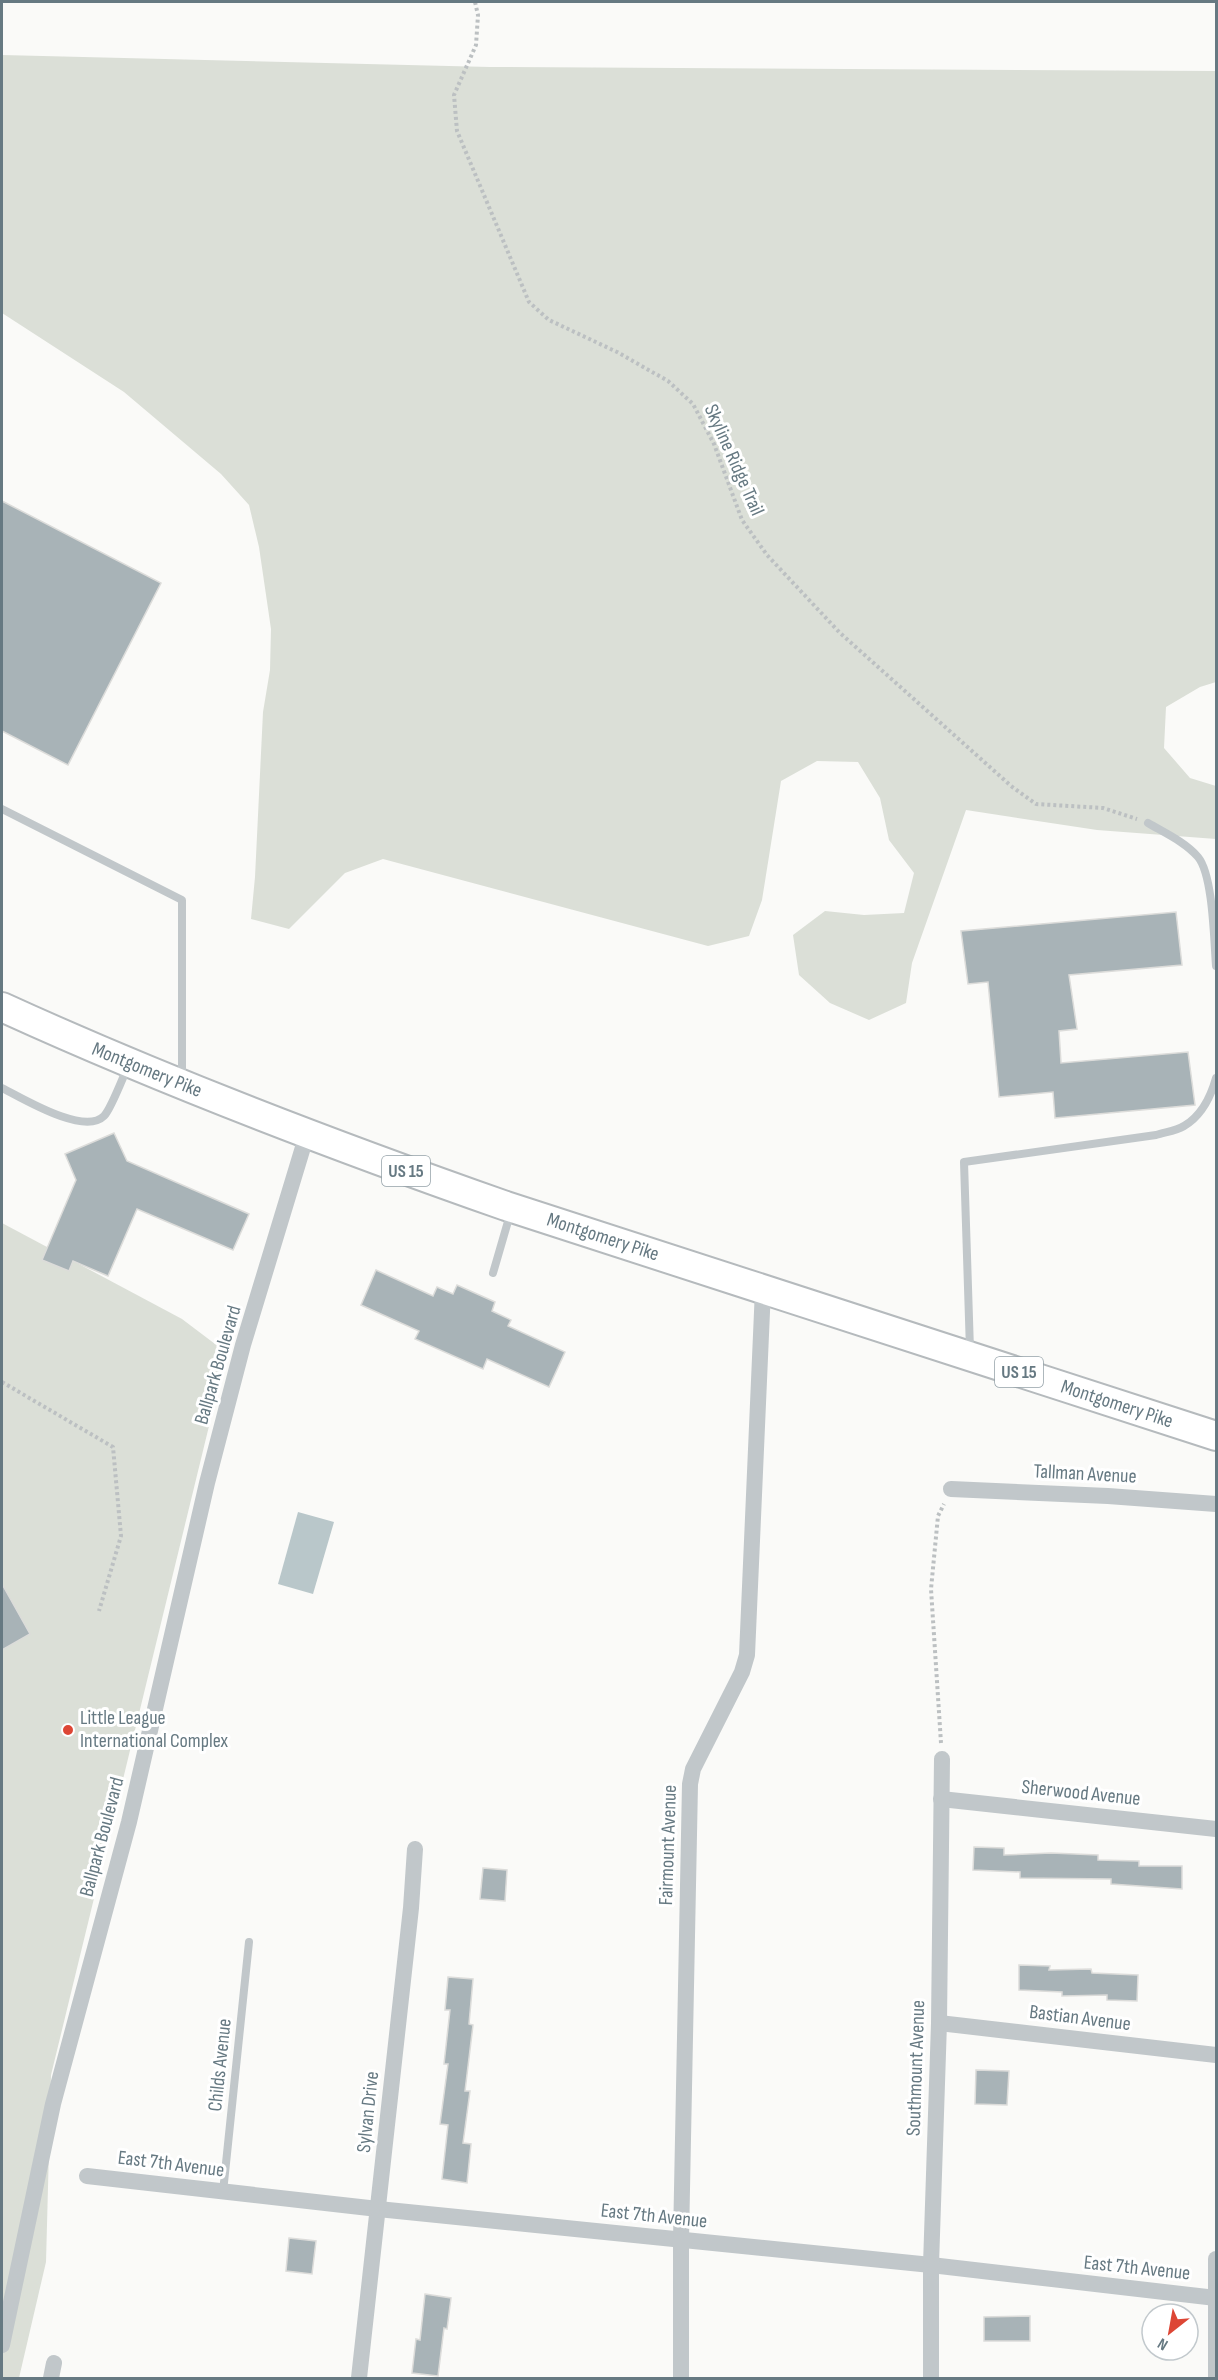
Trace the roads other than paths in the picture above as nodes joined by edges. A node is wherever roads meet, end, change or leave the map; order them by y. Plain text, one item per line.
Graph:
1 (2, 809) edge
2 (1148, 823) road end
3 (1216, 966) edge
4 (2, 1007) edge
5 (129, 1063) junction
6 (1216, 1078) edge
7 (182, 1084) junction
8 (2, 1088) edge
9 (307, 1134) junction
10 (512, 1208) junction
11 (493, 1273) dead end
12 (763, 1289) junction
13 (970, 1356) junction
14 (1216, 1436) edge
15 (951, 1489) road end
16 (1216, 1504) edge
17 (942, 1759) road end
18 (941, 1799) junction
19 (1216, 1829) edge
20 (415, 1849) dead end
21 (249, 1942) dead end
22 (939, 2023) junction
23 (1216, 2055) edge
24 (87, 2176) dead end
25 (223, 2192) junction
26 (378, 2209) junction
27 (681, 2240) junction
28 (1216, 2259) edge
29 (931, 2265) junction
30 (1216, 2298) edge
31 (2, 2344) edge
32 (359, 2379) edge
33 (681, 2379) edge
34 (931, 2379) edge
35 (1216, 2379) edge

1 - 7 lane
2 - 3 lane
4 - 5 highway, Montgomery Pike / US 15
5 - 7 highway, Montgomery Pike / US 15
5 - 8 lane
6 - 13 lane
7 - 9 highway, Montgomery Pike / US 15
9 - 10 highway, Montgomery Pike / US 15
9 - 31 street, Ballpark Boulevard
10 - 11 lane
10 - 12 highway, Montgomery Pike / US 15
12 - 13 highway, Montgomery Pike / US 15
12 - 27 street, Fairmount Avenue
13 - 14 highway, Montgomery Pike / US 15
15 - 16 street, Tallman Avenue
17 - 18 street, Southmount Avenue
18 - 19 street, Sherwood Avenue
18 - 22 street, Southmount Avenue
20 - 26 street, Sylvan Drive
21 - 25 lane, Childs Avenue
22 - 23 street, Bastian Avenue
22 - 29 street, Southmount Avenue
24 - 25 street, East 7th Avenue
25 - 26 street, East 7th Avenue
26 - 27 street, East 7th Avenue
26 - 32 street, Sylvan Drive
27 - 29 street, East 7th Avenue
27 - 33 street, Fairmount Avenue
28 - 30 street
29 - 30 street, East 7th Avenue
29 - 34 street, Southmount Avenue
30 - 35 street

